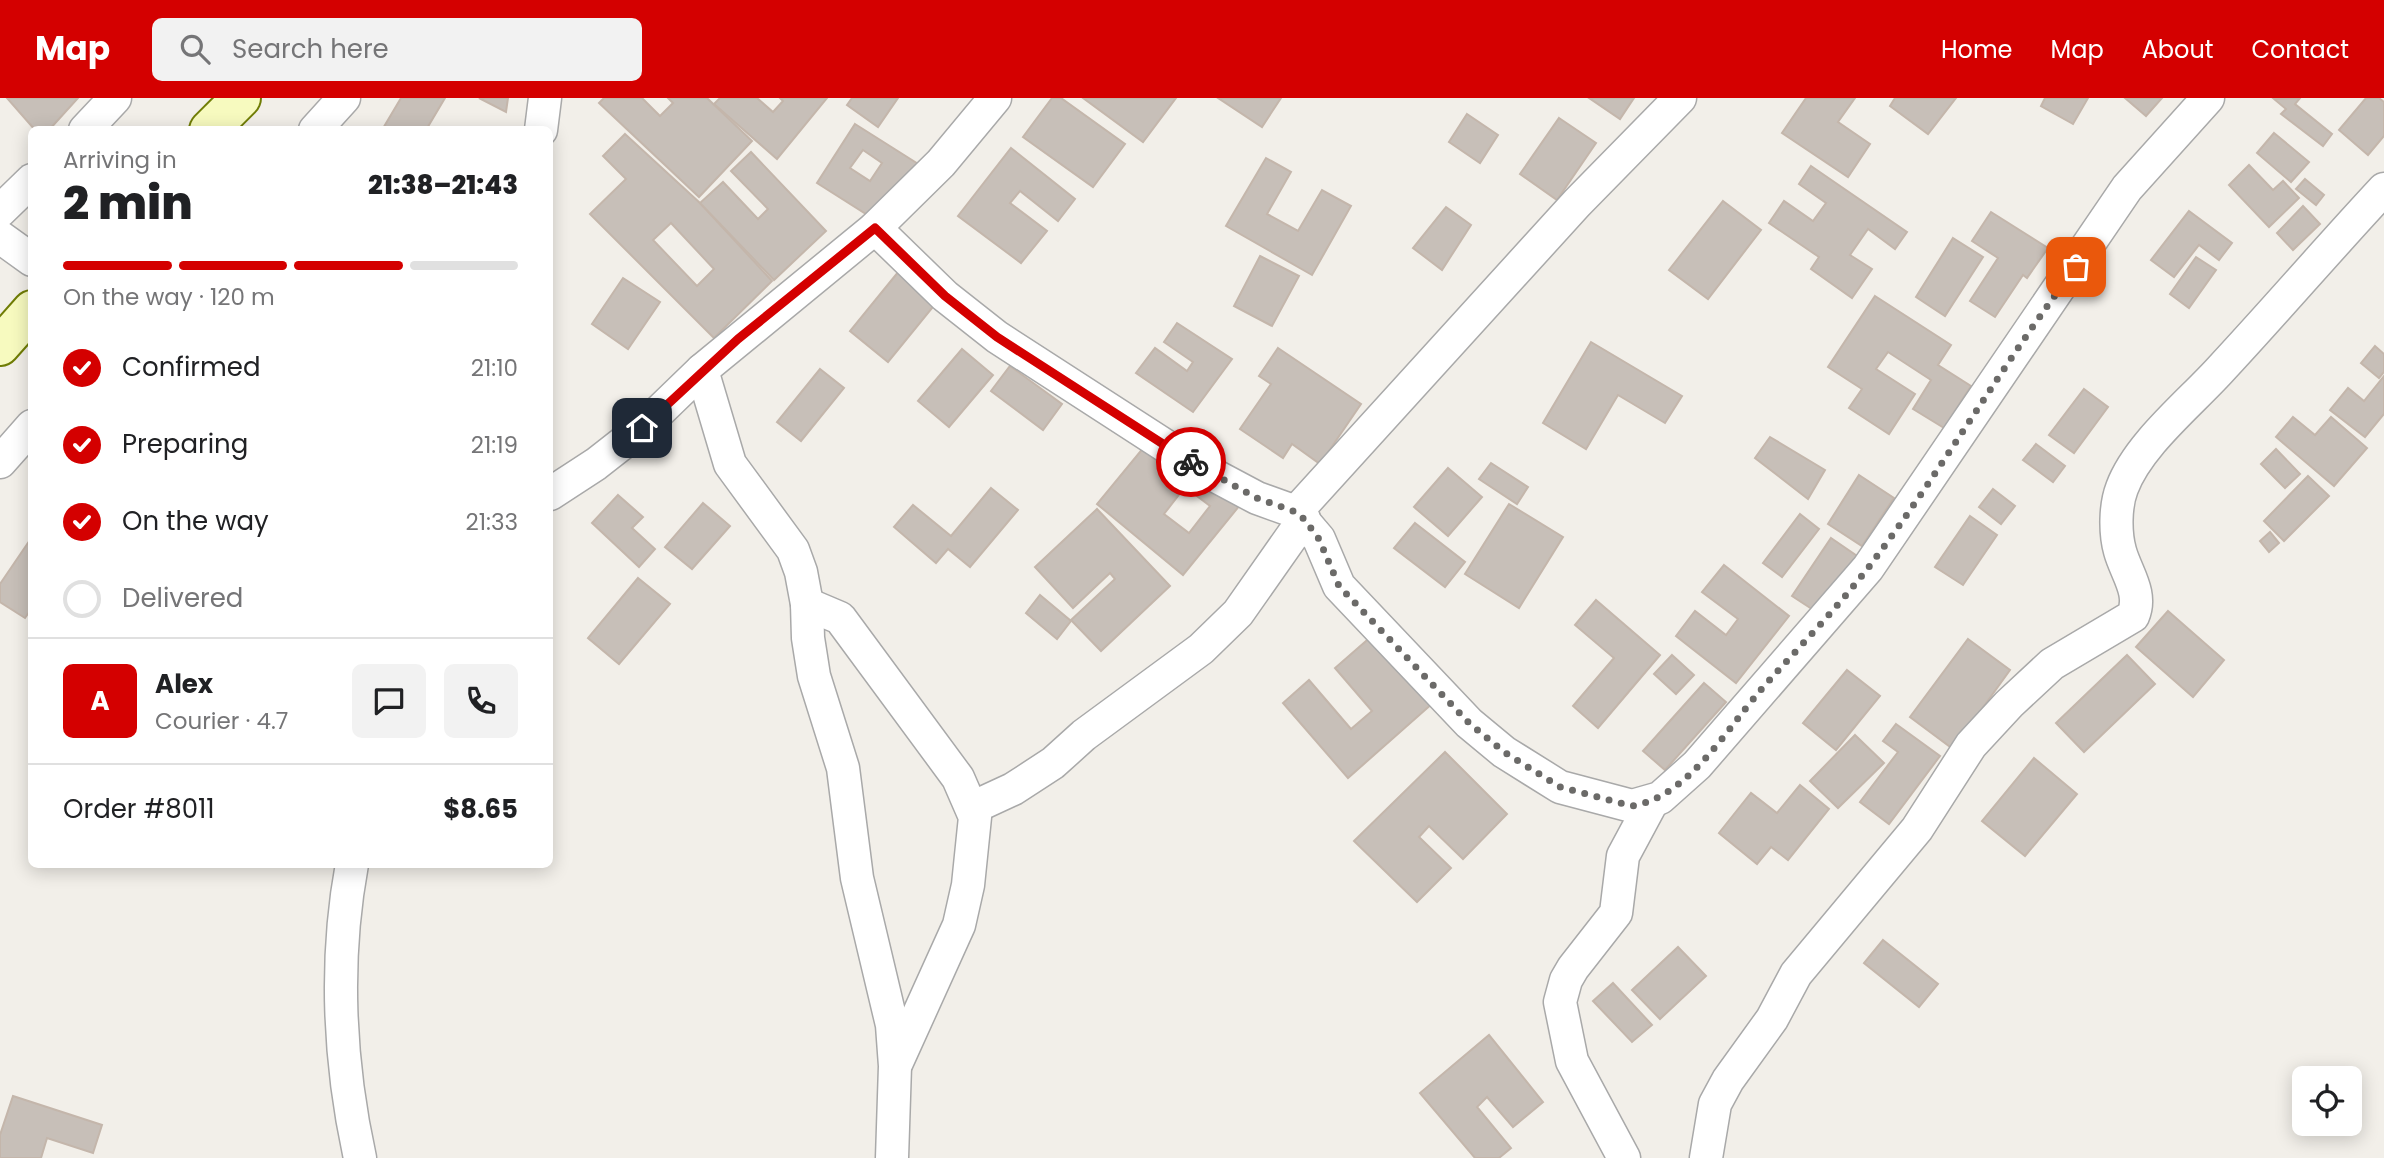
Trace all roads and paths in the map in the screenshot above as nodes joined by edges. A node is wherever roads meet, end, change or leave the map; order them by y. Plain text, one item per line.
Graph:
1 (115, 98) edge
2 (241, 98) edge
3 (344, 98) edge
4 (545, 98) edge
5 (996, 98) edge
6 (1680, 98) edge
7 (2208, 98) edge
8 (89, 126) edge
9 (213, 126) edge
10 (319, 126) edge
11 (542, 126) edge
12 (28, 184) edge
13 (2384, 189) edge
14 (0, 211) edge
15 (875, 228) junction
16 (0, 237) edge
17 (28, 257) edge
18 (28, 314) edge
19 (0, 346) edge
20 (702, 370) junction
21 (28, 430) edge
22 (0, 462) edge
23 (553, 493) edge
24 (1300, 515) junction
25 (807, 604) junction
26 (1652, 802) junction
27 (974, 807) junction
28 (351, 868) edge
29 (895, 1066) junction
30 (360, 1158) edge
31 (892, 1158) edge
32 (1624, 1158) edge
33 (1706, 1158) edge

1 - 8 street
2 - 9 main road
3 - 10 street
4 - 11 street
5 - 15 street
6 - 24 street
7 - 26 street
12 - 14 street
13 - 33 street
15 - 20 street
15 - 24 street
16 - 17 street
18 - 19 main road
20 - 23 street
20 - 25 street
21 - 22 street
24 - 26 street
24 - 27 street
25 - 27 street
25 - 29 street
26 - 32 street
27 - 29 street
28 - 30 street
29 - 31 street

